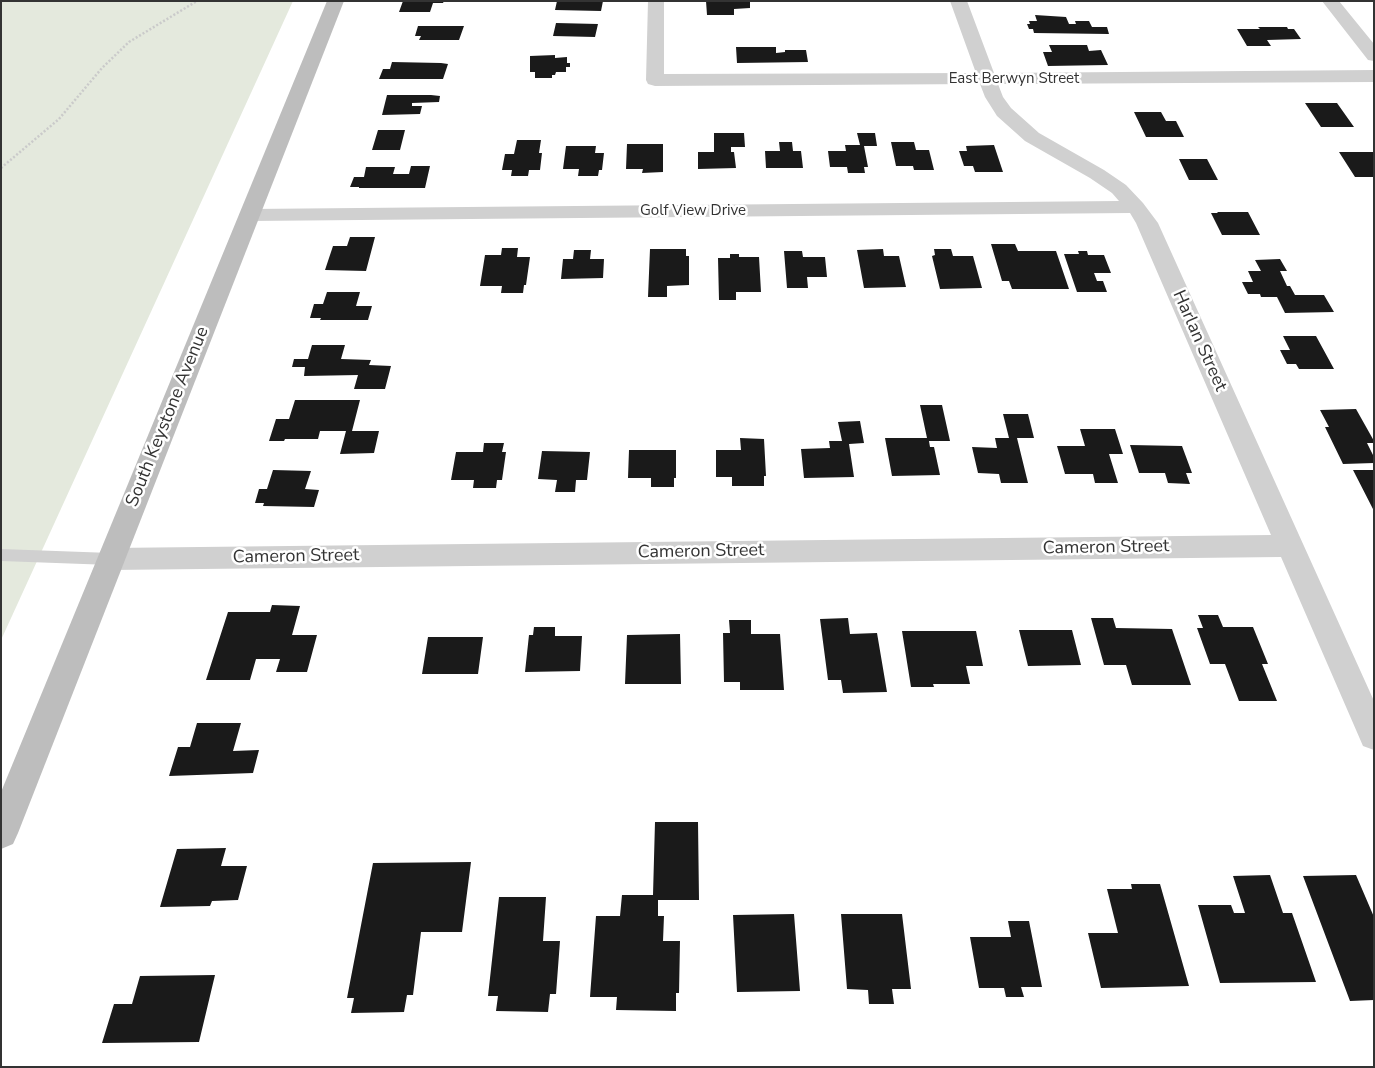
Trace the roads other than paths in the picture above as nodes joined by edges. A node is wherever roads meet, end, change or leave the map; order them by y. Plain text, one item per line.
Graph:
1 (336, 1) edge
2 (656, 1) edge
3 (958, 1) edge
4 (1330, 1) edge
5 (1374, 56) edge
6 (1374, 76) edge
7 (987, 79) junction
8 (1136, 207) junction
9 (250, 215) junction
10 (1290, 546) junction
11 (1, 555) edge
12 (112, 559) junction
13 (1374, 736) edge
14 (1, 833) edge

1 - 9 main road, South Keystone Avenue
2 - 7 street, East Berwyn Street
3 - 7 street, Harlan Street
4 - 5 street
6 - 7 street, East Berwyn Street
7 - 8 street, Harlan Street
8 - 9 street, Golf View Drive
8 - 10 street, Harlan Street
9 - 12 main road, South Keystone Avenue
10 - 12 street, Cameron Street
10 - 13 street, Harlan Street
11 - 12 lane
12 - 14 main road, South Keystone Avenue

